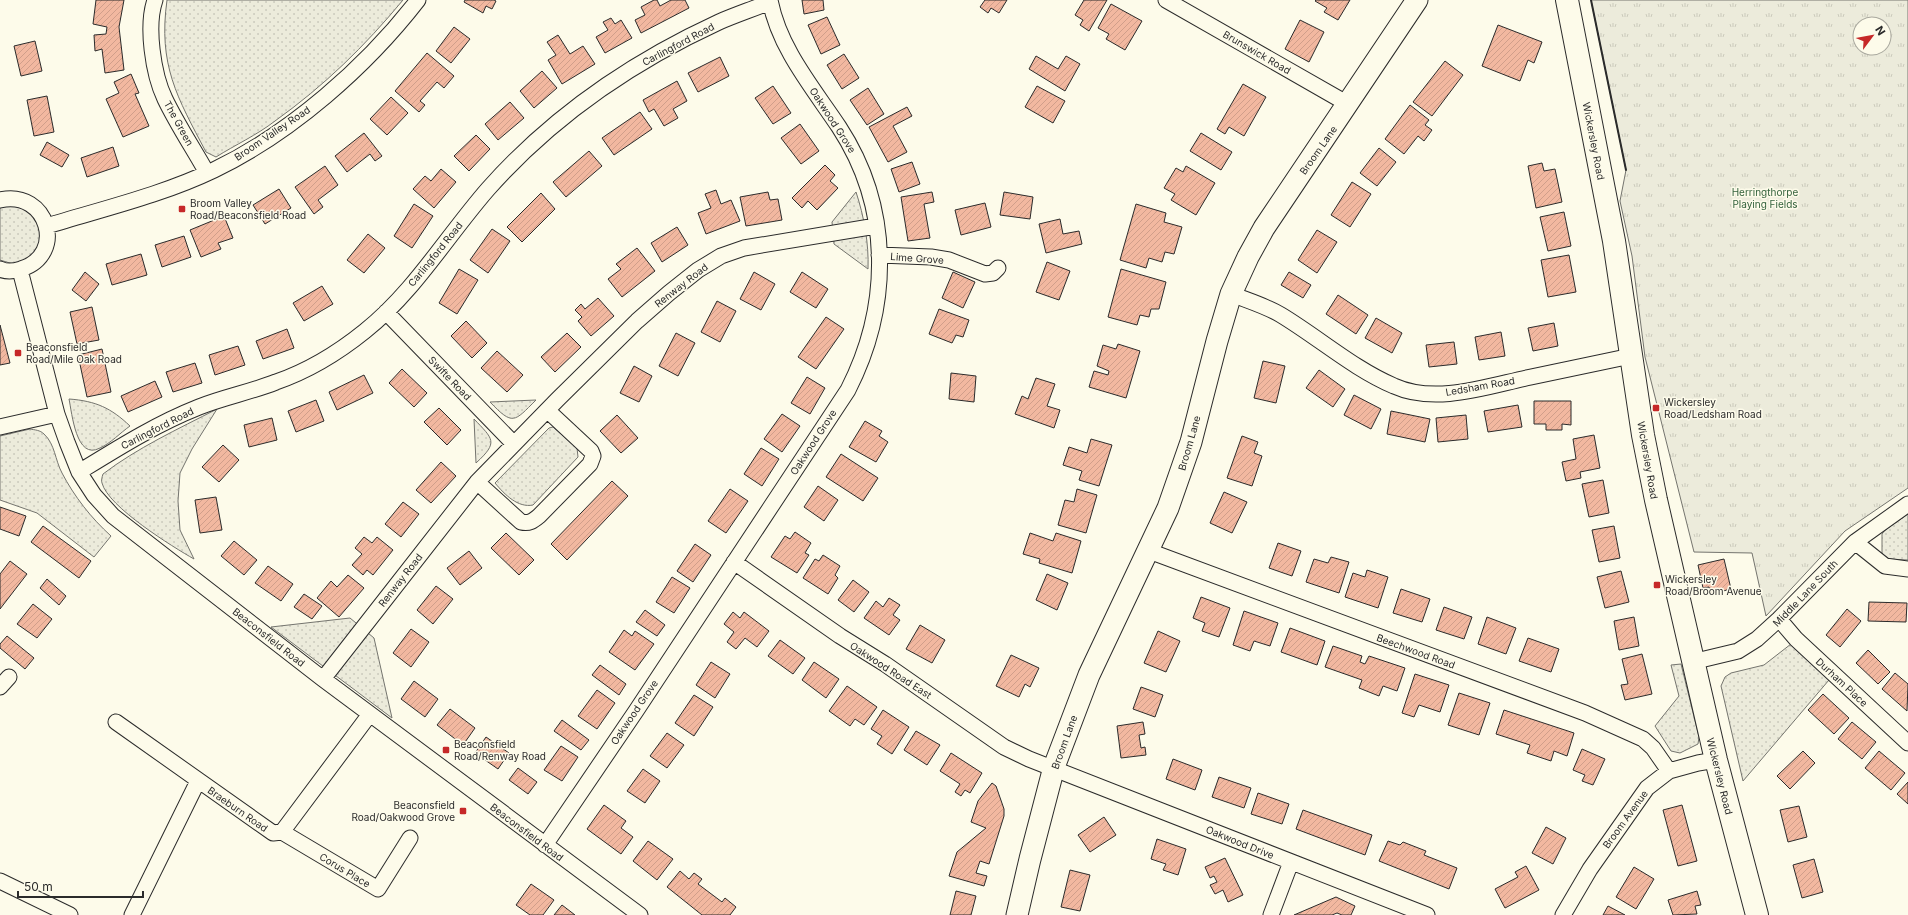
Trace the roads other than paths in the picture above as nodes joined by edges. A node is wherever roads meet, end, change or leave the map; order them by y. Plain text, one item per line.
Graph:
1 (155, 0) edge
2 (418, 0) edge
3 (1166, 0) edge
4 (1417, 0) edge
5 (1567, 0) edge
6 (770, 1) edge
7 (1348, 104) junction
8 (206, 173) junction
9 (0, 198) edge
10 (47, 226) junction
11 (876, 226) junction
12 (879, 255) junction
13 (998, 268) dead end
14 (0, 269) edge
15 (20, 270) junction
16 (1231, 294) junction
17 (386, 312) junction
18 (1631, 356) junction
19 (547, 410) junction
20 (57, 414) junction
21 (0, 427) edge
22 (514, 444) junction
23 (79, 472) junction
24 (477, 482) junction
25 (1908, 504) edge
26 (1855, 542) junction
27 (1149, 551) junction
28 (734, 562) junction
29 (1908, 569) edge
30 (1779, 619) junction
31 (1692, 662) junction
32 (323, 679) junction
33 (370, 714) junction
34 (116, 722) dead end
35 (1908, 743) edge
36 (1716, 760) junction
37 (1054, 768) junction
38 (1669, 771) junction
39 (198, 781) junction
40 (282, 832) junction
41 (410, 838) dead end
42 (545, 845) junction
43 (1291, 862) junction
44 (0, 881) edge
45 (70, 915) edge
46 (132, 915) edge
47 (640, 915) edge
48 (1017, 915) edge
49 (1271, 915) edge
50 (1427, 915) edge
51 (1563, 915) edge
52 (1757, 915) edge

1 - 8 street, The Green
2 - 8 street, Broom Valley Road
3 - 7 street, Brunswick Road
4 - 7 main road, Broom Lane
5 - 18 main road, Wickersley Road
6 - 11 street, Oakwood Grove
6 - 17 street, Carlingford Road
7 - 16 main road, Broom Lane
8 - 10 street, Broom Valley Road
9 - 10 street
10 - 15 street
11 - 12 street, Oakwood Grove
11 - 19 street, Renway Road
12 - 13 street, Lime Grove
12 - 28 street, Oakwood Grove
14 - 15 street
15 - 20 street, Beaconsfield Road
16 - 18 street, Ledsham Road
16 - 27 main road, Broom Lane
17 - 22 street, Swifte Road
17 - 23 street, Carlingford Road
18 - 31 main road, Wickersley Road
19 - 22 street, Renway Road
19 - 24 street
20 - 21 street
20 - 23 street, Beaconsfield Road
22 - 24 street, Renway Road
23 - 32 street, Beaconsfield Road
24 - 32 street, Renway Road
25 - 26 street, Middle Lane South
26 - 29 street
26 - 30 street, Middle Lane South
27 - 37 main road, Broom Lane
27 - 38 street, Beechwood Road
28 - 37 street, Oakwood Road East
28 - 42 street, Oakwood Grove
30 - 31 street, Middle Lane South
30 - 35 street, Durham Place
31 - 36 main road, Wickersley Road
32 - 33 street, Beaconsfield Road
33 - 40 street, Braeburn Road
33 - 42 street, Beaconsfield Road
34 - 39 street, Braeburn Road
36 - 38 street, Broom Avenue
36 - 52 main road, Wickersley Road
37 - 43 street, Oakwood Drive
37 - 48 main road, Broom Lane
38 - 51 street, Broom Avenue
39 - 40 street, Braeburn Road
39 - 46 street
40 - 41 street, Corus Place
42 - 47 street, Beaconsfield Road
43 - 49 street
43 - 50 street, Oakwood Drive
44 - 45 street

